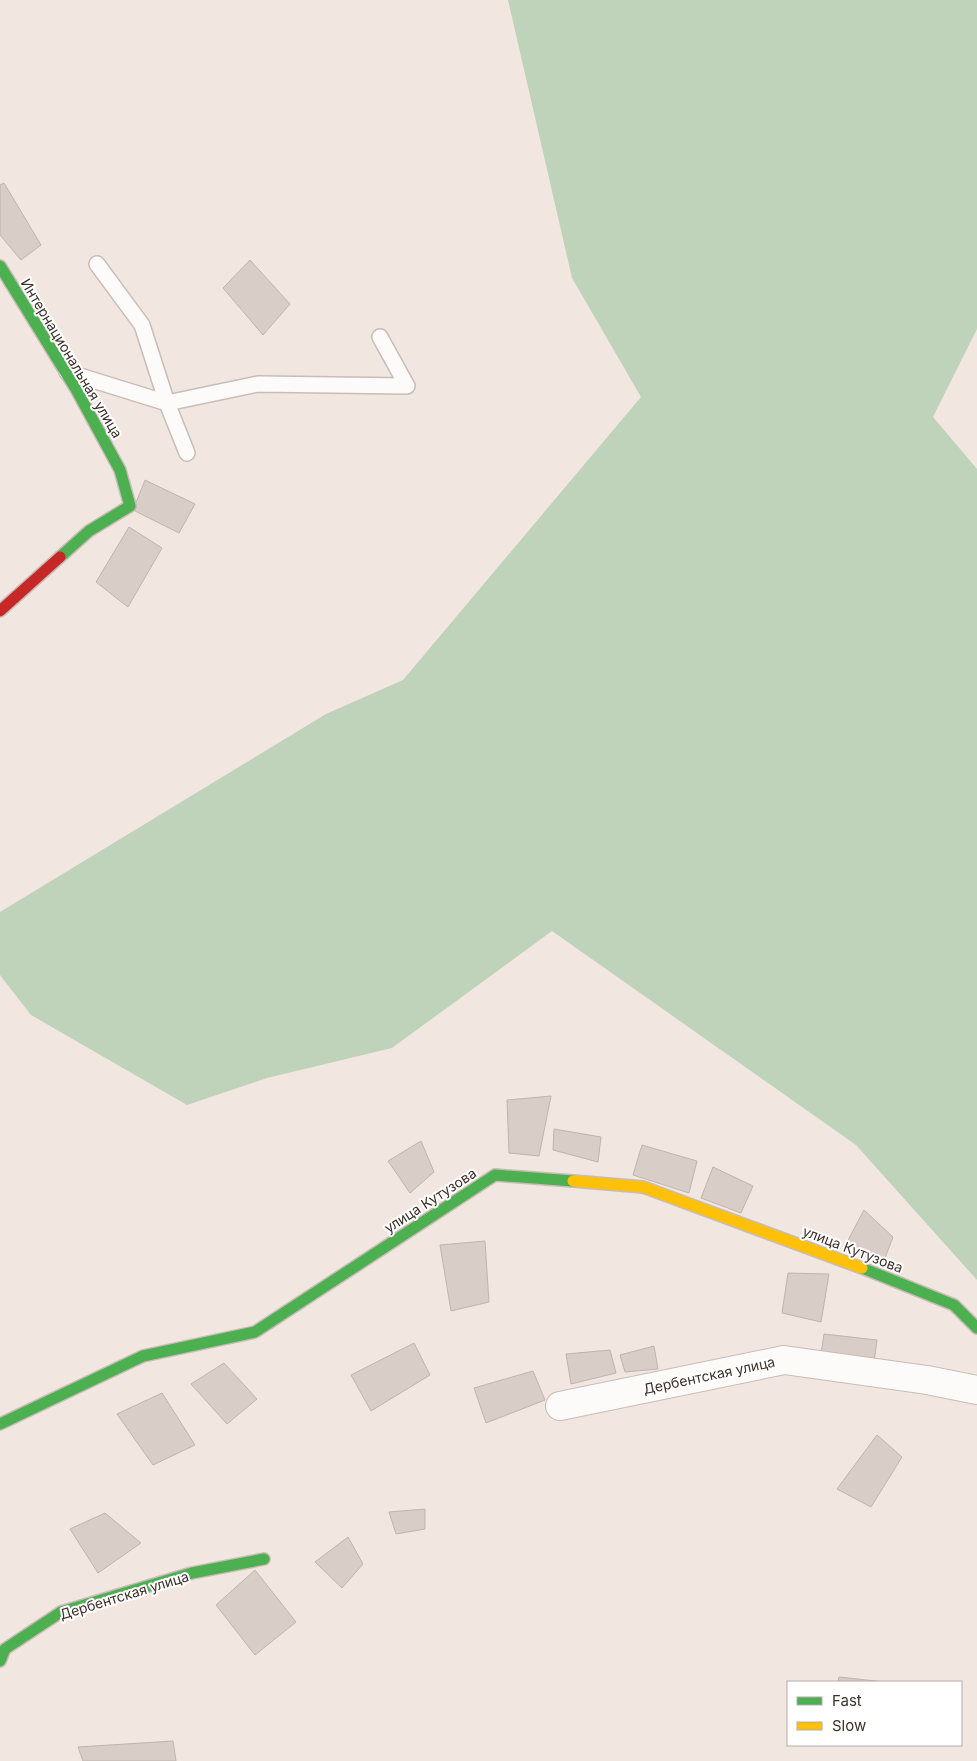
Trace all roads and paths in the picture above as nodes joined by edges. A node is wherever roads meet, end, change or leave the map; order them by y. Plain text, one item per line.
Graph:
1 (97, 264) dead end
2 (0, 266) edge
3 (380, 337) dead end
4 (66, 372) junction
5 (166, 403) junction
6 (187, 453) dead end
7 (0, 611) edge
8 (977, 1328) edge
9 (977, 1390) edge
10 (560, 1406) dead end
11 (0, 1424) edge
12 (264, 1559) dead end
13 (0, 1661) edge

1 - 5 lane
2 - 4 street, Интернациональная улица
3 - 5 lane
4 - 5 lane
4 - 7 street, Интернациональная улица
5 - 6 lane
8 - 11 street, улица Кутузова
9 - 10 street, Дербентская улица
12 - 13 street, Дербентская улица

